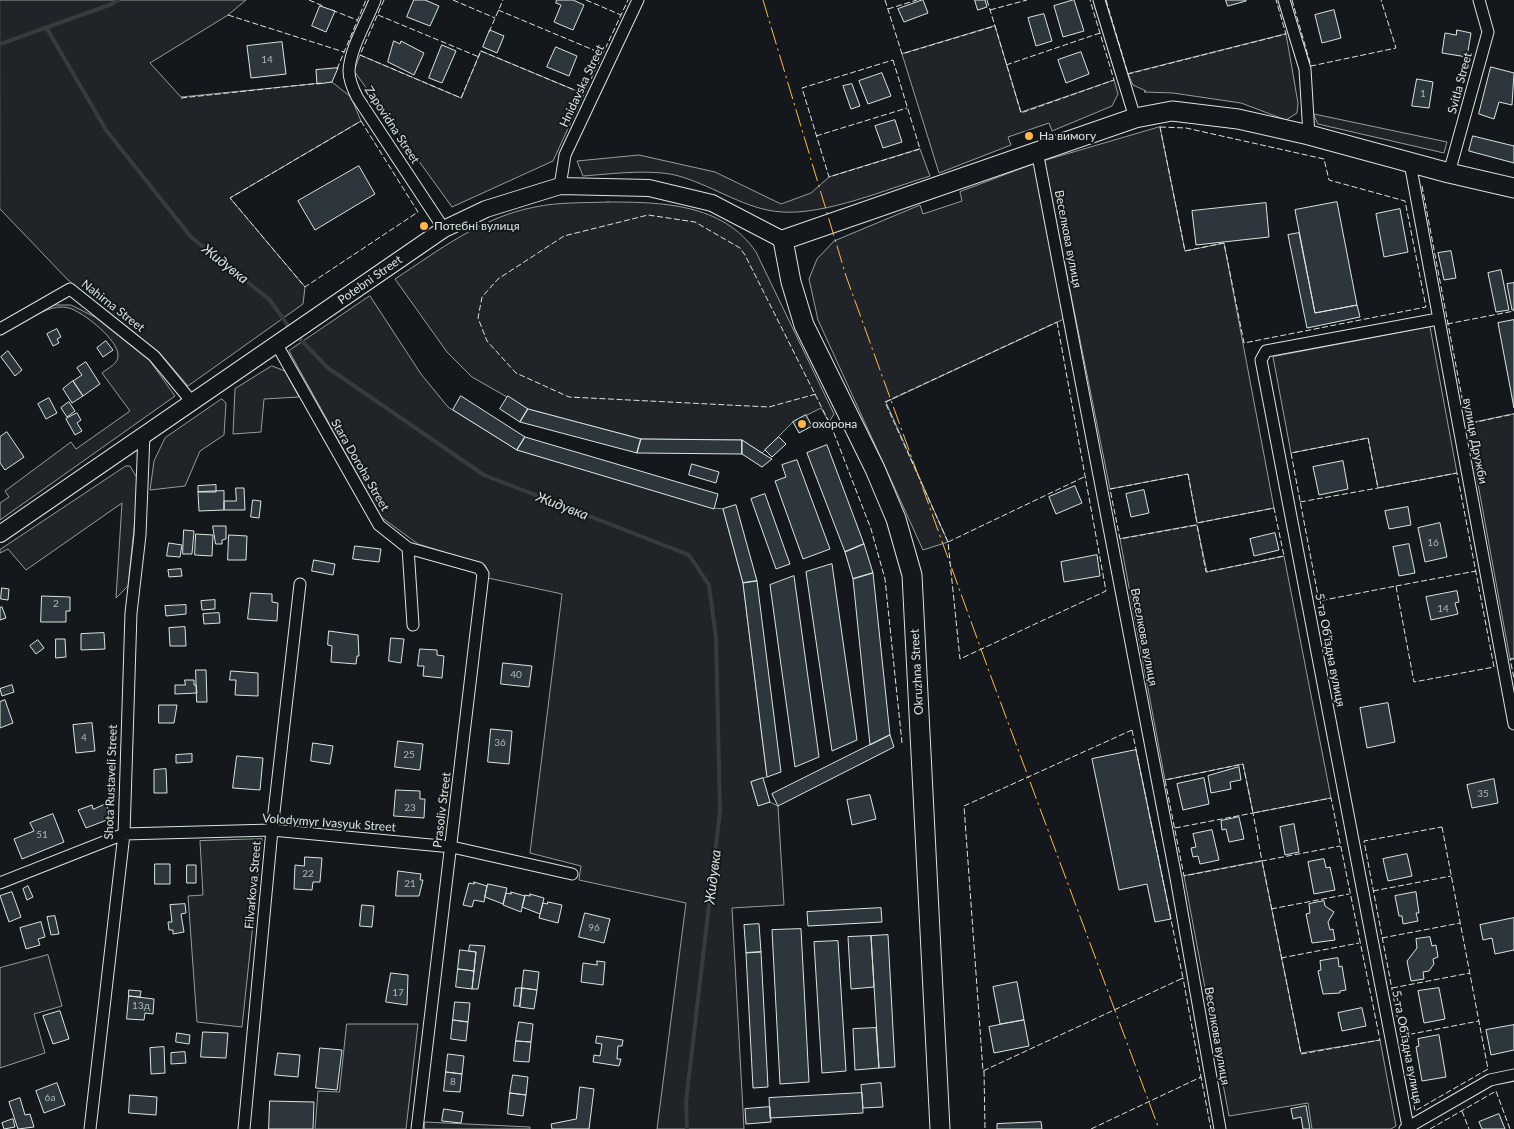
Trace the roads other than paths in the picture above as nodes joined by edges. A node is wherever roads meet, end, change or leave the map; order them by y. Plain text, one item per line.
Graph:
1 (375, 0) edge
2 (638, 0) edge
3 (1099, 0) edge
4 (1284, 0) edge
5 (1478, 0) edge
6 (1135, 118) junction
7 (1309, 134) junction
8 (1038, 151) junction
9 (1410, 163) junction
10 (1449, 174) junction
11 (560, 186) junction
12 (1514, 188) edge
13 (444, 229) junction
14 (783, 240) junction
15 (1438, 319) junction
16 (0, 329) edge
17 (281, 342) junction
18 (192, 402) junction
19 (144, 435) junction
20 (0, 534) edge
21 (408, 548) junction
22 (300, 584) dead end
23 (413, 625) dead end
24 (1514, 724) edge
25 (272, 830) junction
26 (124, 834) junction
27 (452, 847) junction
28 (572, 874) dead end
29 (0, 883) edge
30 (1514, 1075) edge
31 (1407, 1128) edge
32 (90, 1129) edge
33 (244, 1129) edge
34 (416, 1129) edge
35 (940, 1129) edge
36 (1220, 1129) edge

1 - 13 street, Zapovidna Street
2 - 11 street, Hnidavska Street
3 - 6 street
4 - 7 street
5 - 10 street, Svitla Street
6 - 7 main road
6 - 8 main road
7 - 9 main road
8 - 14 main road
8 - 36 street, Веселкова вулиця
9 - 10 main road
9 - 15 street, вулиця Дружби
10 - 12 main road
11 - 13 street, Potebni Street
11 - 14 street, Potebni Street
13 - 17 street, Potebni Street
14 - 35 main road, Okruzhna Street
15 - 24 street, вулиця Дружби
15 - 31 street, 5-та Обʼїздна вулиця
16 - 18 street, Nahirna Street
17 - 18 street, Potebni Street
17 - 21 street, Stara Doroha Street
18 - 19 street, Potebni Street
19 - 20 street, Potebni Street
19 - 26 street, Shota Rustaveli Street
21 - 23 street
21 - 27 street, Prasoliv Street
22 - 25 street, Filvarkova Street
25 - 26 street, Volodymyr Ivasyuk Street
25 - 27 street, Volodymyr Ivasyuk Street
25 - 33 street, Filvarkova Street
26 - 29 street, Volodymyr Ivasyuk Street
26 - 32 street, Shota Rustaveli Street
27 - 28 street, Volodymyr Ivasyuk Street
27 - 34 street, Prasoliv Street
30 - 31 street

